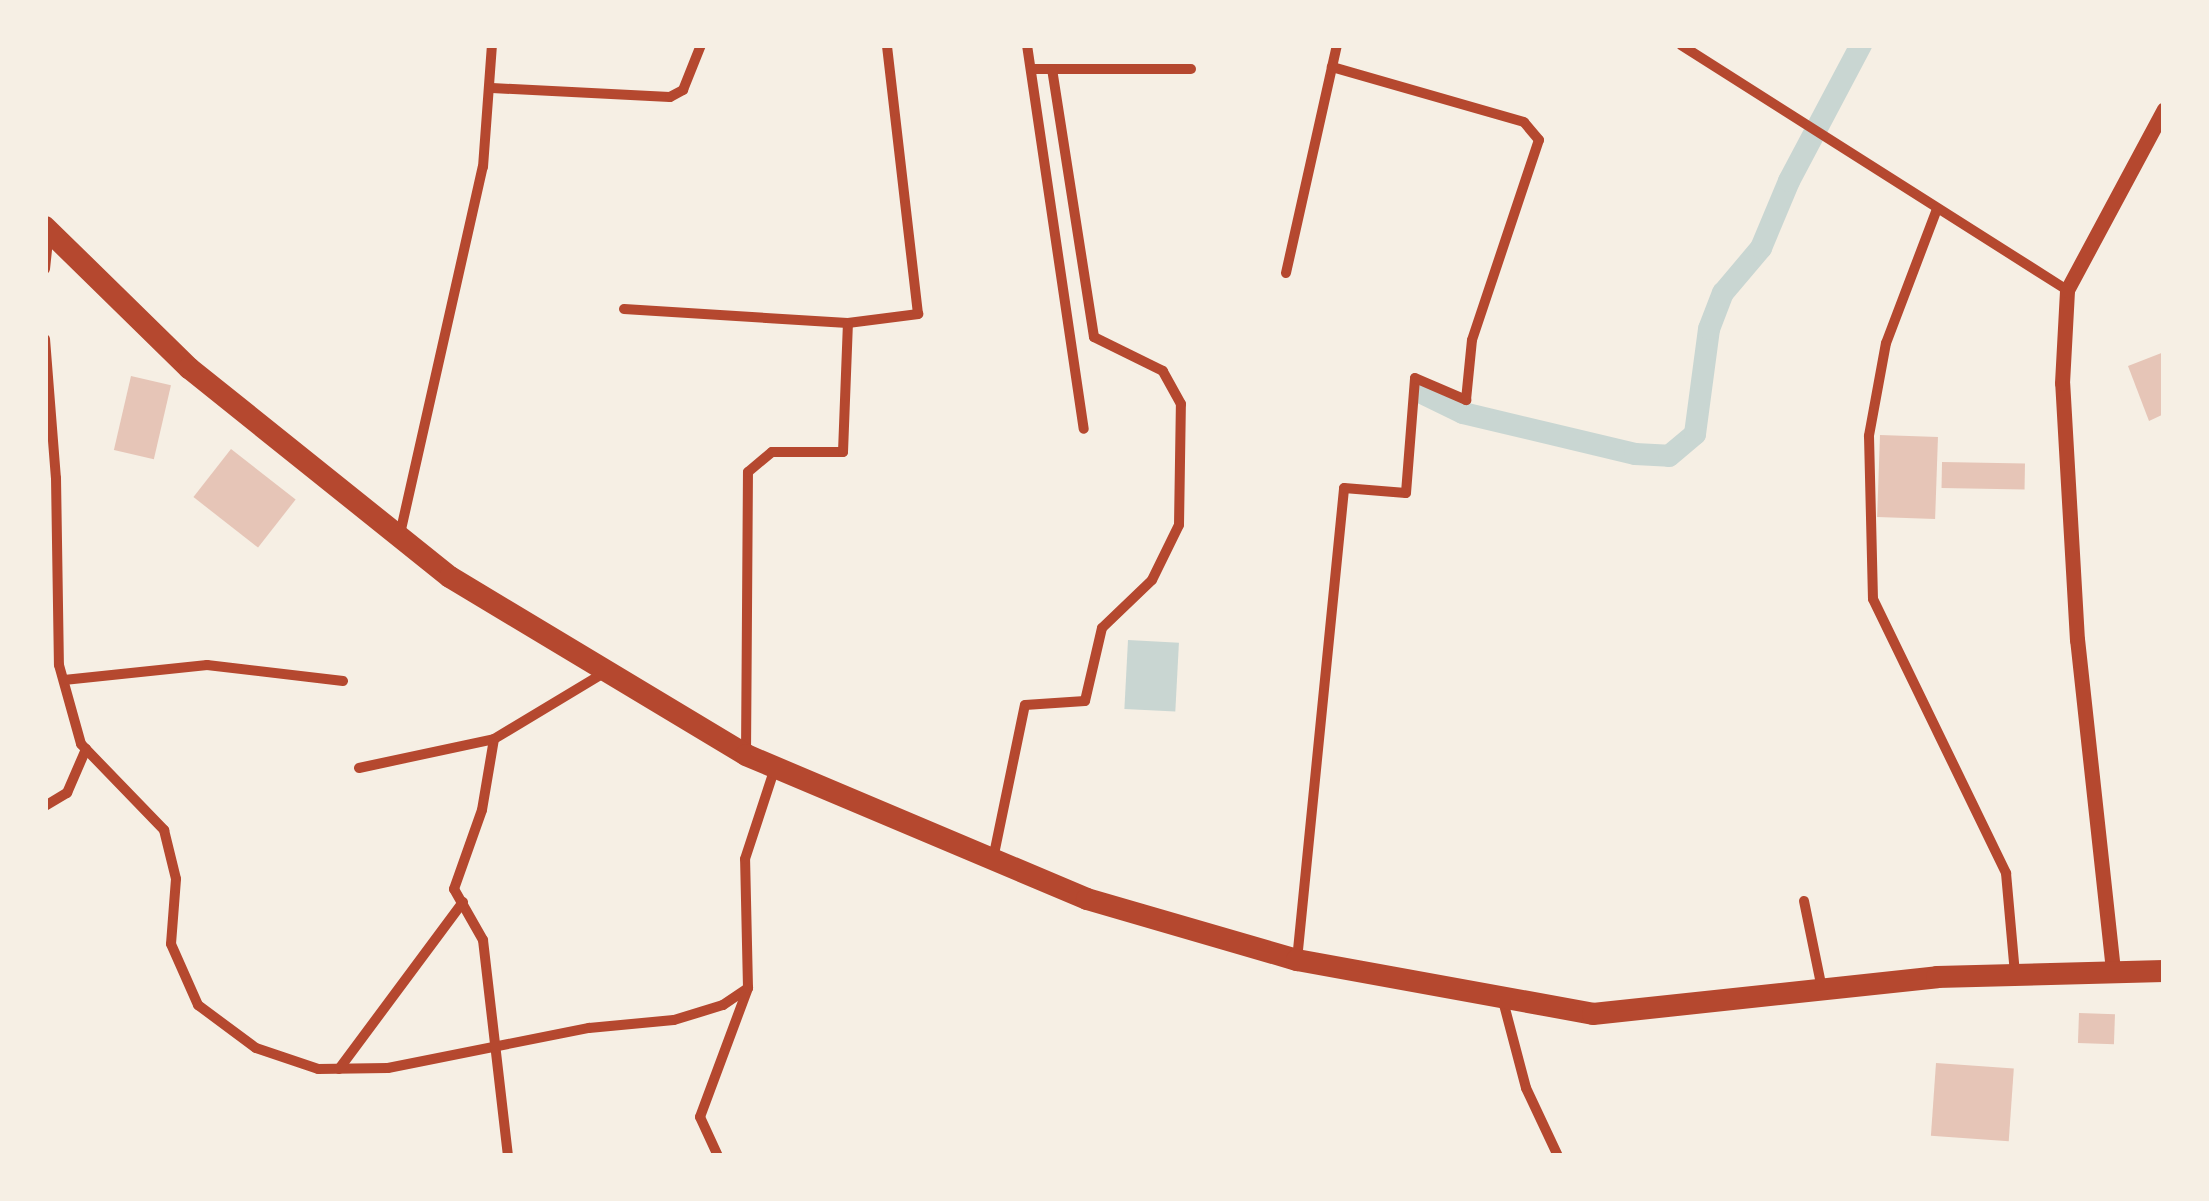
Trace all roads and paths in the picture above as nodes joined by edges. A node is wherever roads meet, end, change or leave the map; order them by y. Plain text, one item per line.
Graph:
1 (492, 45) edge
2 (702, 45) edge
3 (887, 45) edge
4 (1028, 45) edge
5 (1337, 45) edge
6 (1681, 45) edge
7 (1332, 67) junction
8 (1031, 69) junction
9 (1052, 69) junction
10 (1191, 69) dead end
11 (492, 88) junction
12 (2164, 109) edge
13 (1937, 210) junction
14 (47, 229) edge
15 (45, 269) edge
16 (1286, 274) dead end
17 (2068, 290) junction
18 (624, 309) dead end
19 (848, 323) junction
20 (45, 339) edge
21 (1084, 430) dead end
22 (399, 539) junction
23 (604, 673) junction
24 (64, 680) junction
25 (343, 681) dead end
26 (494, 739) junction
27 (86, 749) junction
28 (746, 755) junction
29 (776, 767) junction
30 (359, 768) dead end
31 (45, 806) edge
32 (993, 859) junction
33 (1804, 901) dead end
34 (463, 902) junction
35 (1298, 960) junction
36 (2113, 970) junction
37 (2164, 971) edge
38 (2015, 973) junction
39 (748, 988) junction
40 (1823, 990) junction
41 (1502, 996) junction
42 (494, 1045) junction
43 (339, 1069) junction
44 (508, 1156) edge
45 (718, 1156) edge
46 (1558, 1156) edge

1 - 11 street
2 - 11 street
3 - 19 street
4 - 8 street
5 - 7 street
6 - 13 street
7 - 16 street
7 - 35 street
8 - 9 street
8 - 21 street
9 - 10 street
9 - 32 street
11 - 22 street
12 - 17 street
13 - 17 street
13 - 38 street
14 - 15 street
14 - 22 highway
17 - 36 street
18 - 19 street
19 - 28 street
20 - 24 street
22 - 23 highway
23 - 26 street
23 - 28 highway
24 - 25 street
24 - 27 street
26 - 30 street
26 - 34 street
27 - 31 street
27 - 43 street
28 - 29 highway
29 - 32 highway
29 - 39 street
32 - 35 highway
33 - 40 street
34 - 42 street
34 - 43 street
35 - 41 highway
36 - 37 highway
36 - 38 highway
38 - 40 highway
39 - 42 street
39 - 45 street
40 - 41 highway
41 - 46 street
42 - 43 street
42 - 44 street

